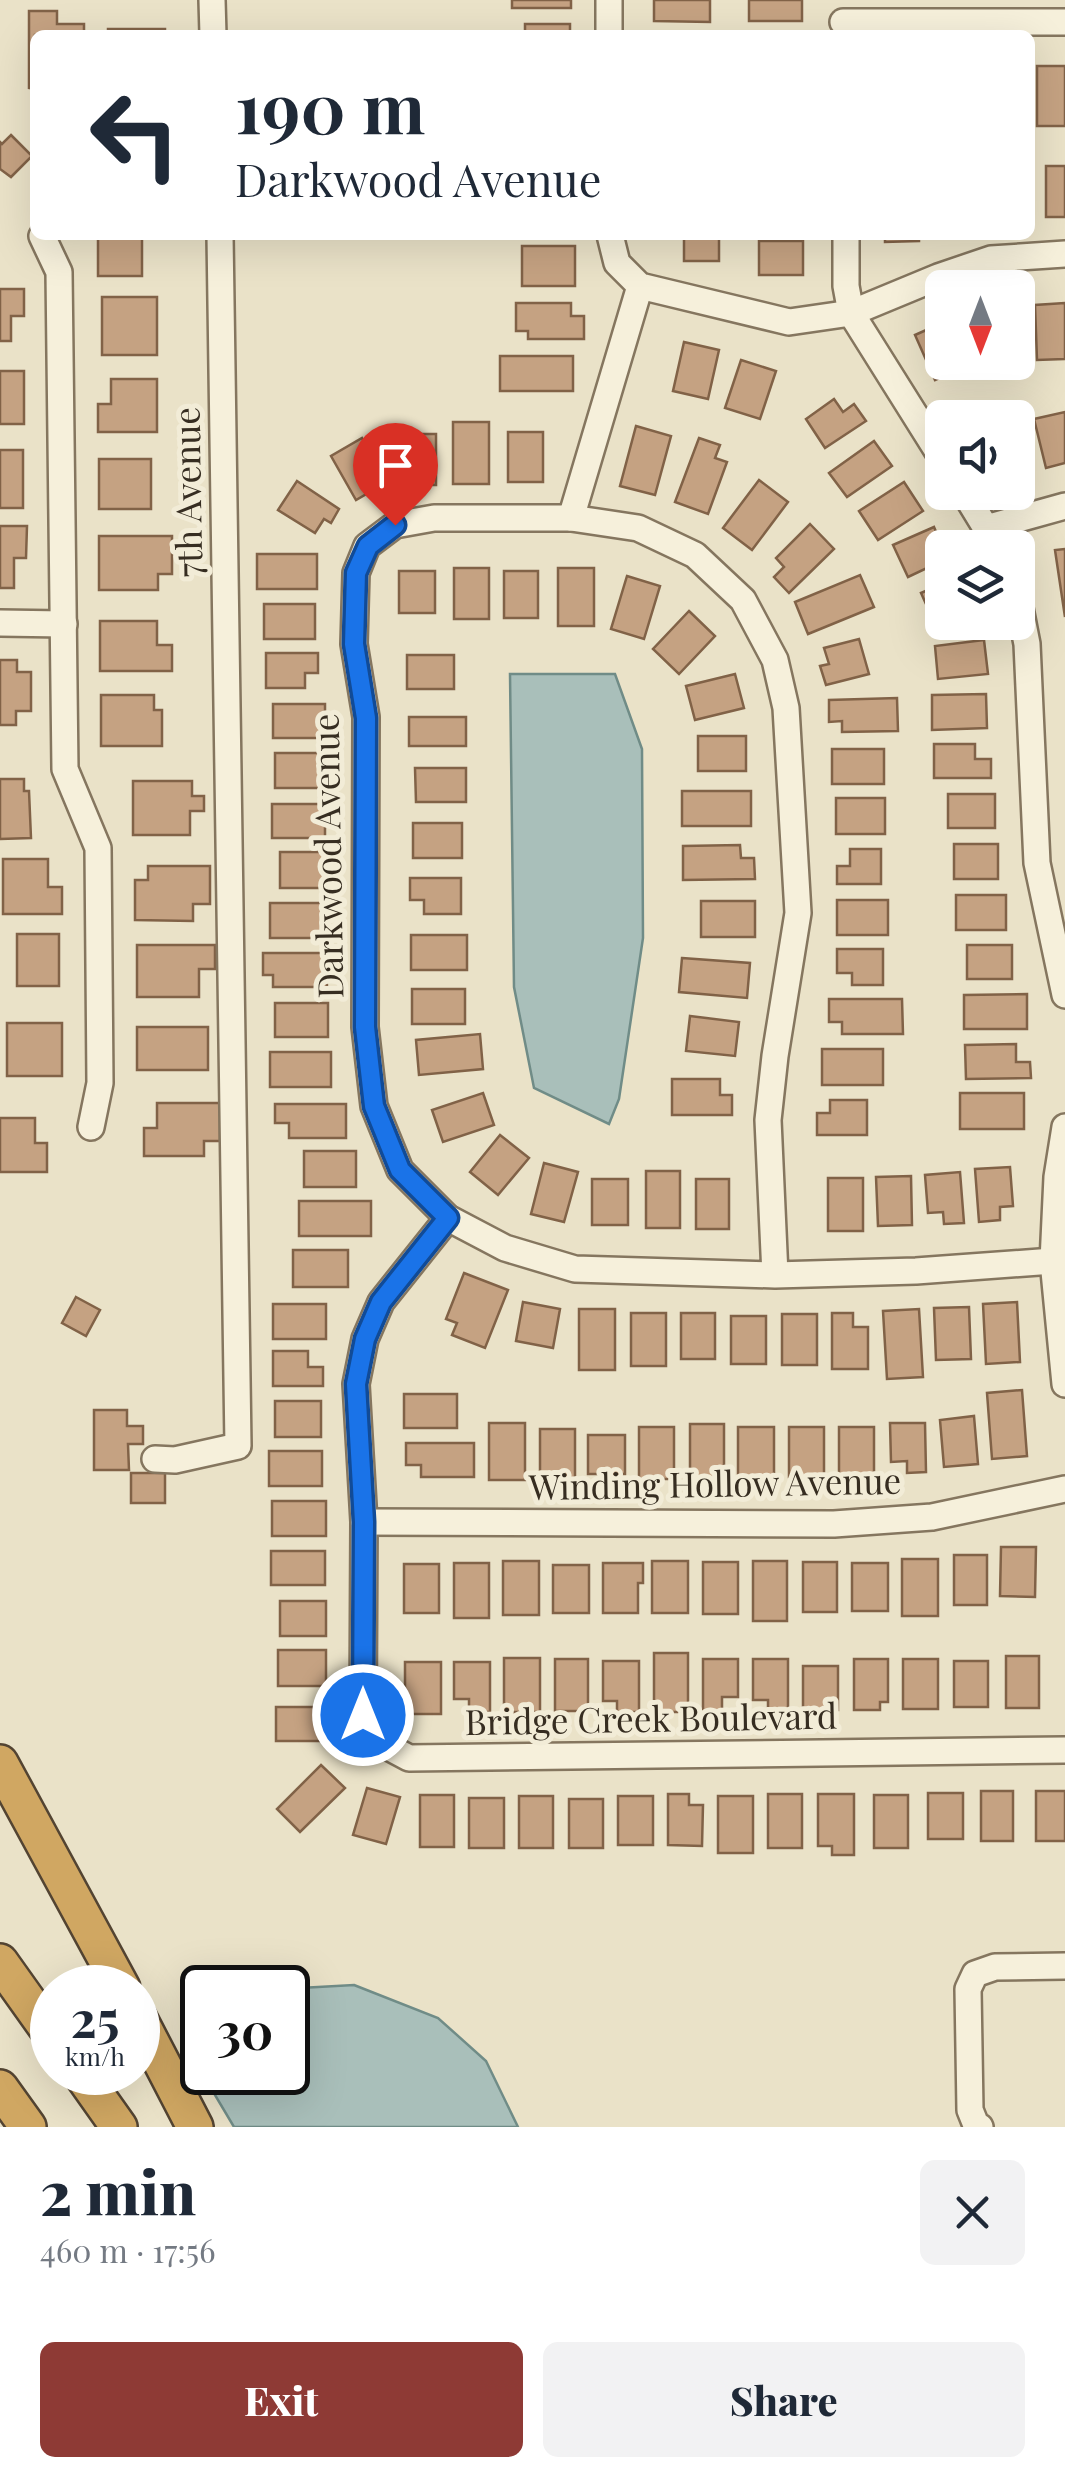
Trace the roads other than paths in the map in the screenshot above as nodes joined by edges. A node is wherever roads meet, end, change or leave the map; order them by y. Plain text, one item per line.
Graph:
1 (212, 0) edge
2 (610, 0) edge
3 (843, 19) edge
4 (1065, 22) edge
5 (213, 30) edge
6 (609, 30) edge
7 (44, 240) edge
8 (220, 240) edge
9 (611, 240) edge
10 (846, 240) edge
11 (1065, 254) edge
12 (640, 286) junction
13 (851, 313) junction
14 (925, 431) edge
15 (1065, 506) edge
16 (571, 518) junction
17 (1009, 530) edge
18 (0, 623) edge
19 (64, 624) junction
20 (1026, 640) edge
21 (1065, 995) edge
22 (91, 1127) dead end
23 (1065, 1127) edge
24 (448, 1218) junction
25 (1053, 1261) junction
26 (775, 1276) junction
27 (1065, 1384) edge
28 (156, 1459) dead end
29 (1065, 1489) edge
30 (364, 1522) junction
31 (1065, 1750) edge
32 (0, 1763) edge
33 (0, 1962) edge
34 (110, 1965) edge
35 (1065, 1966) edge
36 (30, 2004) edge
37 (160, 2059) edge
38 (0, 2088) edge
39 (96, 2095) edge
40 (28, 2127) edge
41 (119, 2127) edge
42 (195, 2127) edge
43 (980, 2127) edge

1 - 5 street
2 - 6 street
3 - 4 street
7 - 19 street
8 - 28 street, 7th Avenue
9 - 12 street
10 - 13 street
11 - 13 street
12 - 13 street
12 - 16 street
13 - 14 street
15 - 17 street
16 - 24 street, Darkwood Avenue
16 - 26 street, Darkwood Avenue
18 - 19 street
19 - 22 street
20 - 21 street
23 - 25 street
24 - 26 street, Darkwood Avenue
24 - 30 street, Bridge Creek Boulevard
25 - 26 street, Darkwood Avenue
25 - 27 street
29 - 30 street, Winding Hollow Avenue
30 - 31 street, Bridge Creek Boulevard
32 - 34 highway
33 - 36 highway
35 - 43 street
37 - 42 highway
38 - 40 highway
39 - 41 highway

